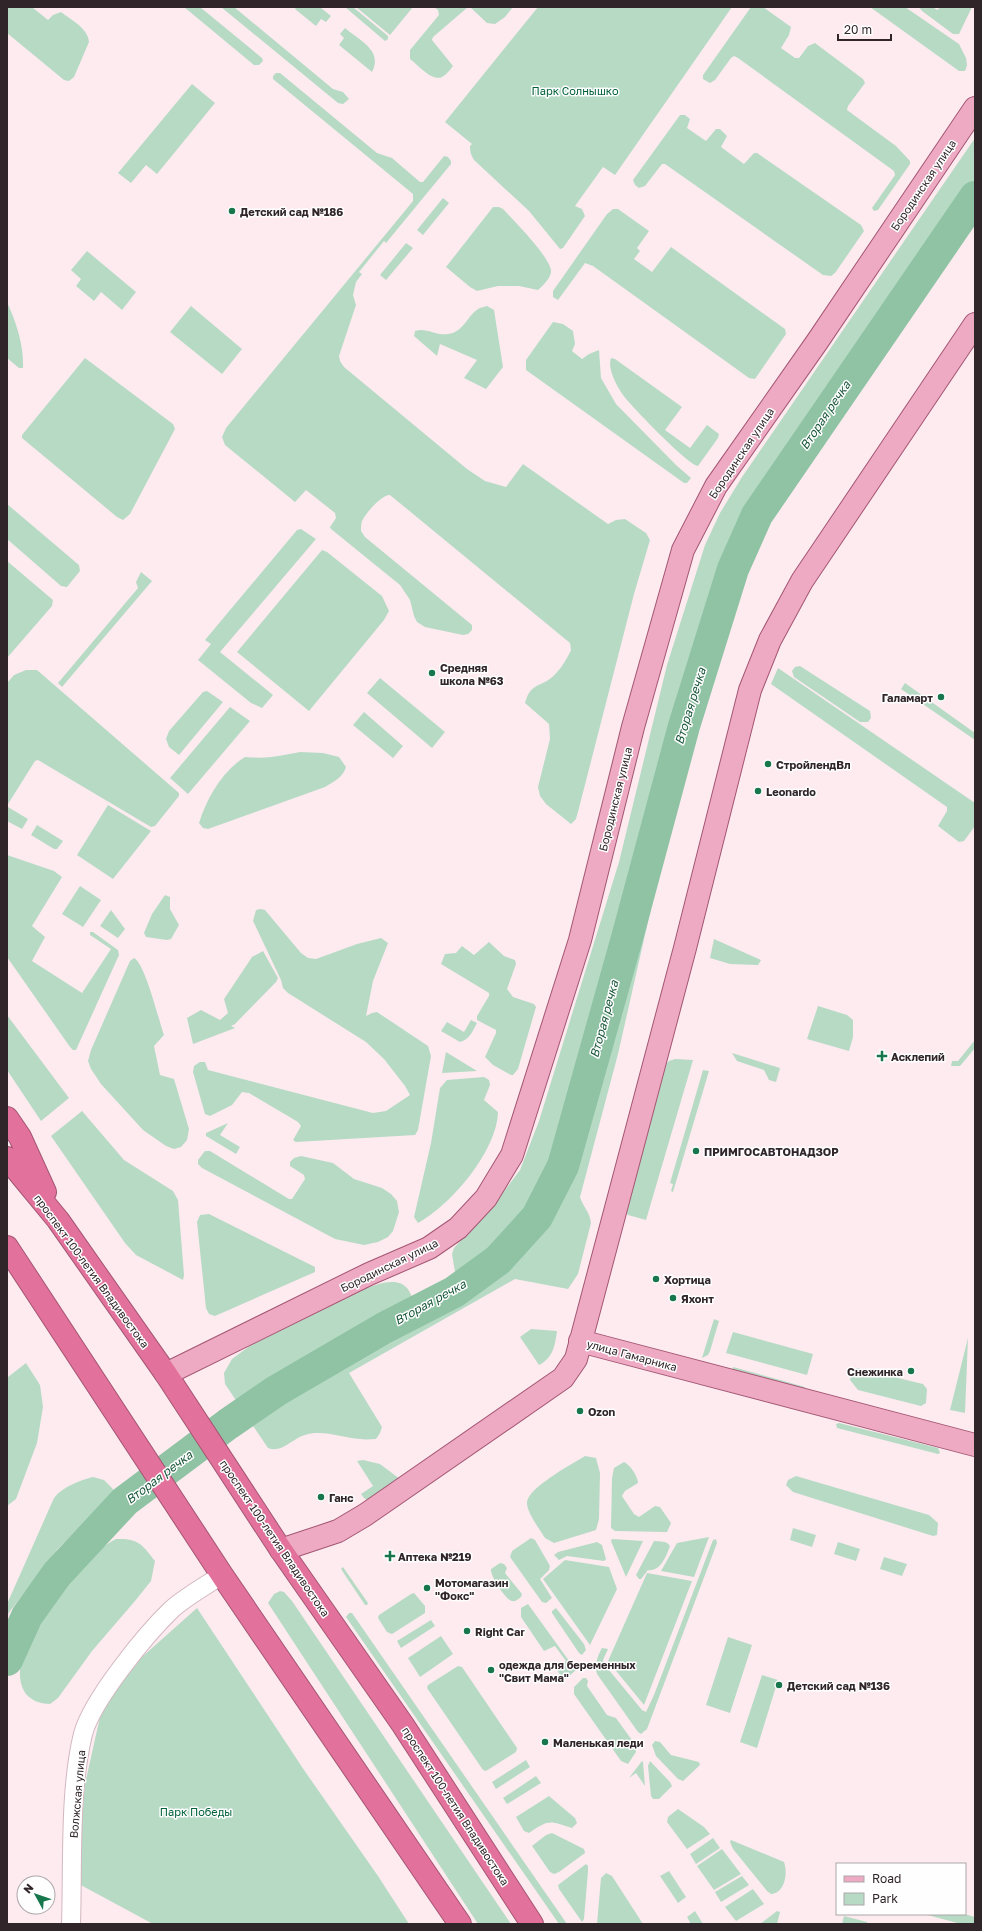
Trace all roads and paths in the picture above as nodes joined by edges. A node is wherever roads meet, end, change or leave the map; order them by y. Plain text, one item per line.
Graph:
1 (975, 108) edge
2 (975, 324) edge
3 (7, 1118) edge
4 (7, 1158) edge
5 (58, 1220) junction
6 (8, 1250) edge
7 (580, 1341) junction
8 (171, 1382) junction
9 (975, 1445) edge
10 (281, 1550) junction
11 (222, 1575) junction
12 (71, 1924) edge
13 (460, 1924) edge
14 (532, 1924) edge

1 - 8 main road, Бородинская улица
2 - 7 main road
3 - 5 highway
4 - 5 highway, проспект 100-летия Владивостока
5 - 8 highway, проспект 100-летия Владивостока
6 - 11 highway
7 - 9 main road, улица Гамарника
7 - 10 main road, улица Гамарника
8 - 10 highway, проспект 100-летия Владивостока
10 - 14 highway, проспект 100-летия Владивостока
11 - 12 street, Волжская улица
11 - 13 highway

